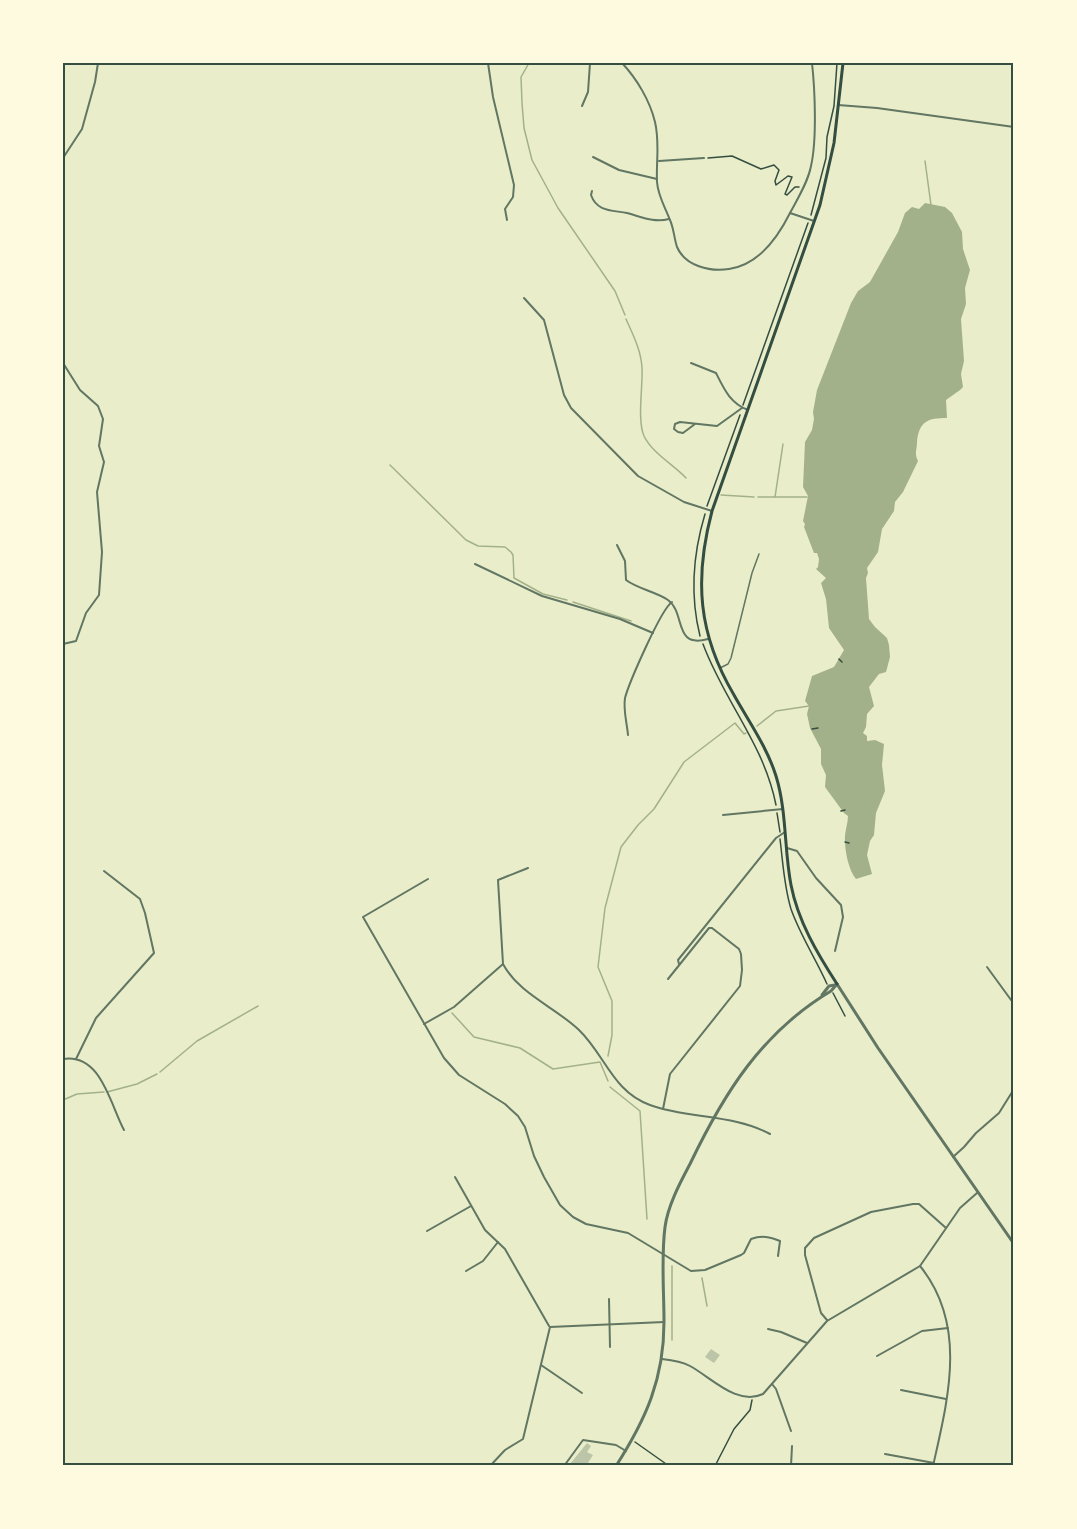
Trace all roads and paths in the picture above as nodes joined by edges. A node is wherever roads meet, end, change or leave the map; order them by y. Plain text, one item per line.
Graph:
1 (98, 63) edge
2 (488, 63) edge
3 (590, 63) edge
4 (622, 63) edge
5 (812, 63) edge
6 (837, 63) edge
7 (843, 63) edge
8 (582, 105) dead end
9 (838, 105) junction
10 (1014, 126) edge
11 (593, 157) dead end
12 (63, 158) edge
13 (704, 158) joint
14 (659, 161) junction
15 (657, 179) junction
16 (802, 182) dead end
17 (799, 188) junction
18 (592, 192) dead end
19 (796, 194) dead end
20 (790, 213) junction
21 (669, 219) junction
22 (810, 219) junction
23 (507, 220) dead end
24 (815, 221) junction
25 (524, 298) dead end
26 (63, 363) edge
27 (691, 363) dead end
28 (742, 408) junction
29 (748, 410) junction
30 (694, 424) junction
31 (706, 509) junction
32 (712, 511) junction
33 (617, 545) dead end
34 (759, 554) dead end
35 (475, 564) dead end
36 (672, 602) junction
37 (653, 633) junction
38 (708, 639) junction
39 (702, 641) junction
40 (63, 644) edge
41 (839, 659) dead end
42 (842, 662) dead end
43 (720, 669) junction
44 (818, 728) dead end
45 (812, 729) dead end
46 (628, 735) dead end
47 (783, 809) junction
48 (777, 810) junction
49 (723, 815) dead end
50 (785, 832) junction
51 (780, 835) junction
52 (845, 842) dead end
53 (849, 843) dead end
54 (787, 848) junction
55 (528, 868) dead end
56 (104, 871) dead end
57 (428, 879) dead end
58 (836, 951) dead end
59 (503, 964) junction
60 (679, 964) junction
61 (987, 967) dead end
62 (668, 979) dead end
63 (837, 984) junction
64 (830, 988) junction
65 (1014, 1004) edge
66 (845, 1016) dead end
67 (424, 1024) junction
68 (63, 1059) edge
69 (75, 1059) junction
70 (1014, 1089) edge
71 (663, 1109) junction
72 (713, 1117) junction
73 (124, 1130) dead end
74 (770, 1134) dead end
75 (953, 1157) junction
76 (455, 1177) dead end
77 (977, 1192) junction
78 (471, 1206) junction
79 (946, 1228) junction
80 (427, 1231) dead end
81 (498, 1242) junction
82 (1014, 1244) edge
83 (663, 1255) junction
84 (778, 1256) dead end
85 (920, 1266) junction
86 (466, 1271) dead end
87 (609, 1299) dead end
88 (827, 1321) junction
89 (664, 1322) junction
90 (610, 1324) junction
91 (550, 1327) junction
92 (948, 1328) junction
93 (768, 1329) dead end
94 (807, 1343) junction
95 (610, 1347) dead end
96 (877, 1356) dead end
97 (662, 1359) junction
98 (541, 1365) junction
99 (772, 1384) junction
100 (901, 1390) dead end
101 (582, 1393) dead end
102 (752, 1396) junction
103 (946, 1399) junction
104 (791, 1431) dead end
105 (632, 1440) junction
106 (792, 1446) dead end
107 (626, 1450) junction
108 (885, 1454) dead end
109 (565, 1464) edge
110 (933, 1464) edge
111 (490, 1466) edge
112 (616, 1466) edge
113 (669, 1466) edge
114 (715, 1466) edge
115 (791, 1466) edge

1 - 12 street
2 - 23 street
3 - 8 street
4 - 14 street
5 - 20 street
6 - 22 path
7 - 9 main road
9 - 10 street
9 - 24 main road
11 - 15 street
13 - 14 street
13 - 17 path
14 - 15 street
15 - 21 street
16 - 17 path
17 - 19 path
18 - 21 street
20 - 21 street
20 - 22 street
22 - 24 street
22 - 28 path
24 - 29 main road
25 - 31 street
26 - 40 street
27 - 28 street
28 - 29 street
28 - 30 street
28 - 31 path
29 - 32 main road
30 - 30 street
31 - 32 street
31 - 39 path
32 - 38 main road
33 - 36 street
34 - 43 lane
35 - 37 street
36 - 37 street
36 - 39 street
37 - 46 street
38 - 39 street
38 - 43 main road
39 - 48 path
41 - 42 path
43 - 47 main road
44 - 45 path
47 - 48 street
47 - 50 main road
48 - 49 street
48 - 51 path
50 - 51 street
50 - 54 main road
51 - 60 street
51 - 64 path
52 - 53 path
54 - 58 street
54 - 63 main road
55 - 59 street
56 - 69 street
57 - 67 street
59 - 67 street
59 - 71 street
60 - 62 street
60 - 71 street
61 - 65 street
63 - 64 street
63 - 75 street
64 - 66 path
64 - 72 street
67 - 83 street
68 - 69 street
69 - 73 street
70 - 75 street
71 - 72 street
72 - 74 street
72 - 83 street
75 - 77 street
76 - 78 street
77 - 79 street
77 - 82 street
78 - 80 street
78 - 81 street
79 - 85 street
79 - 88 street
81 - 86 street
81 - 91 street
83 - 84 street
83 - 89 street
85 - 88 street
85 - 92 street
87 - 90 street
88 - 94 street
89 - 90 street
89 - 97 street
90 - 91 street
90 - 95 street
91 - 98 street
92 - 96 street
92 - 103 street
93 - 94 street
94 - 99 street
97 - 102 street
97 - 105 street
98 - 101 street
98 - 111 street
99 - 102 street
99 - 104 street
100 - 103 street
102 - 114 path
103 - 110 street
105 - 107 street
105 - 113 path
106 - 115 street
107 - 109 street
107 - 112 street
108 - 110 street

